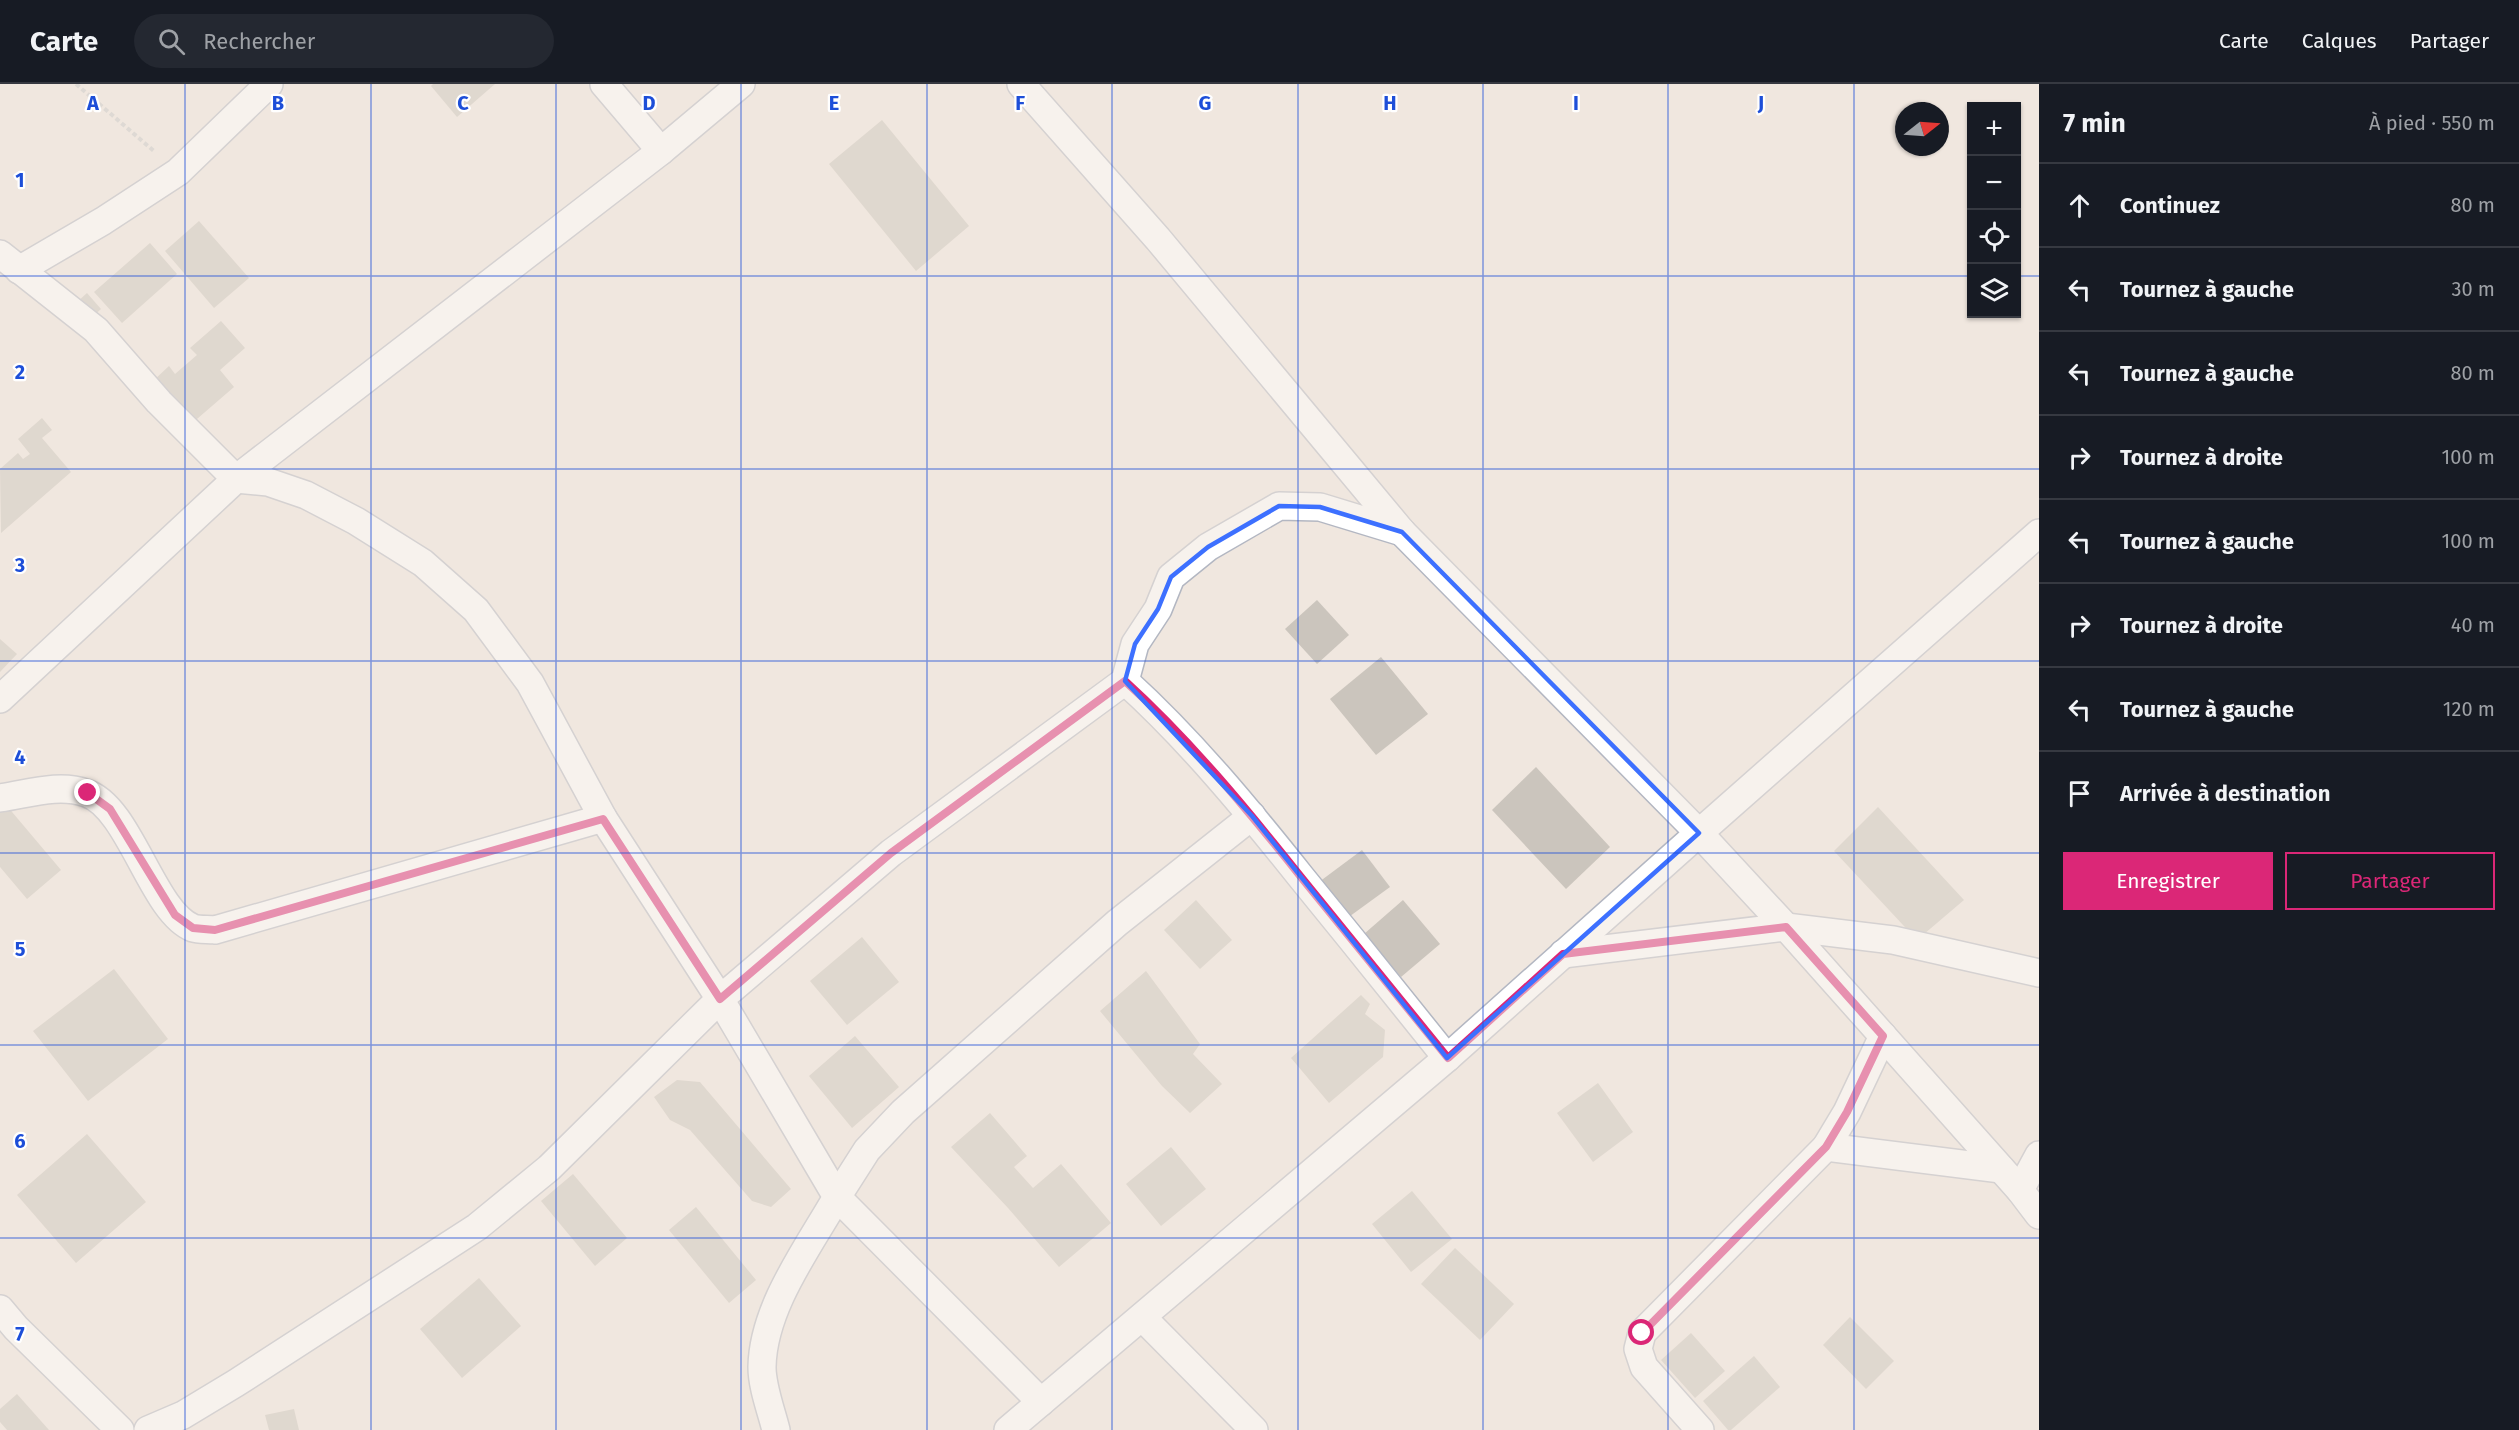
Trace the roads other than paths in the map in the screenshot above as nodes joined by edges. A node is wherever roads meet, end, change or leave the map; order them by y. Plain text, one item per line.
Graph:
1 (269, 84) edge
2 (604, 84) edge
3 (741, 84) edge
4 (1021, 84) edge
5 (661, 152) junction
6 (9, 262) edge
7 (236, 479) junction
8 (1402, 532) junction
9 (2039, 533) edge
10 (1125, 681) junction
11 (0, 699) edge
12 (0, 798) edge
13 (1252, 816) junction
14 (603, 819) junction
15 (1699, 832) junction
16 (1786, 927) junction
17 (1563, 954) junction
18 (2039, 973) edge
19 (720, 999) junction
20 (1883, 1036) junction
21 (1448, 1058) junction
22 (1826, 1147) junction
23 (2039, 1155) edge
24 (2001, 1169) junction
25 (2020, 1190) junction
26 (837, 1197) junction
27 (2039, 1215) edge
28 (1142, 1317) junction
29 (5, 1327) edge
30 (1041, 1402) junction
31 (120, 1430) edge
32 (148, 1430) edge
33 (776, 1430) edge
34 (1008, 1430) edge
35 (1254, 1430) edge
36 (1700, 1430) edge

1 - 6 street
2 - 5 street
3 - 5 street
4 - 8 street
5 - 7 street
6 - 7 street
7 - 11 street
7 - 14 street
8 - 10 street
8 - 15 street
9 - 15 street
10 - 13 street
10 - 19 street
12 - 14 street
13 - 21 street
13 - 26 street
14 - 19 street
15 - 16 street
15 - 17 street
16 - 17 street
16 - 18 street
16 - 20 street
17 - 21 street
19 - 26 street
19 - 32 street
20 - 22 street
20 - 24 street
21 - 28 street
22 - 24 street
22 - 36 street
23 - 25 street
24 - 25 street
25 - 27 street
26 - 30 street
26 - 33 street
28 - 30 street
28 - 35 street
29 - 31 street
30 - 34 street

